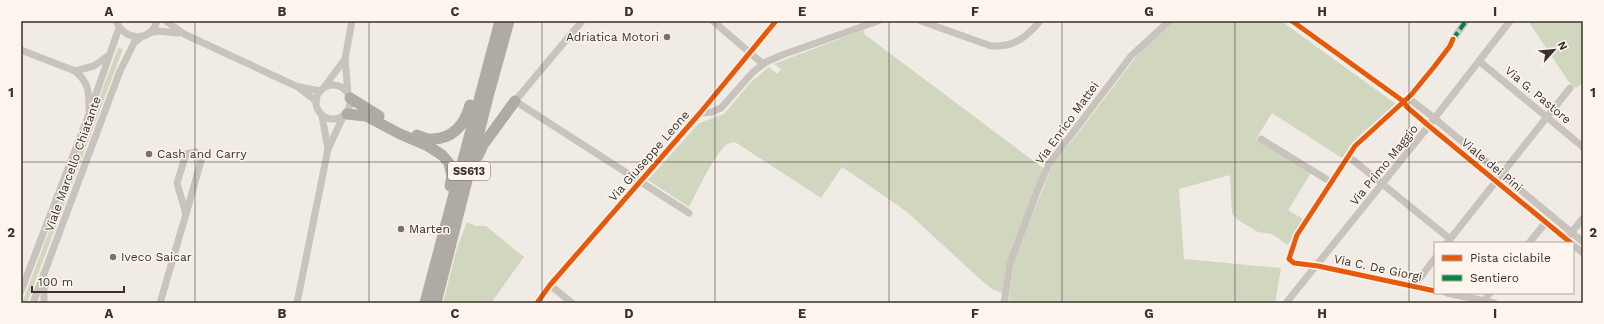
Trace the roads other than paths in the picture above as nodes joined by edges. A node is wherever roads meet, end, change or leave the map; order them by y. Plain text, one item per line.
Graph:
1 (157, 21) edge
2 (166, 21) edge
3 (352, 21) edge
4 (500, 21) edge
5 (509, 21) edge
6 (582, 21) edge
7 (713, 21) edge
8 (776, 21) edge
9 (878, 21) edge
10 (921, 21) edge
11 (1040, 21) edge
12 (1169, 21) edge
13 (1292, 21) edge
14 (1466, 21) edge
15 (1510, 21) edge
16 (118, 24) edge
17 (149, 33) junction
18 (184, 34) junction
19 (141, 37) junction
20 (494, 43) junction
21 (21, 50) edge
22 (751, 52) junction
23 (110, 54) junction
24 (345, 59) junction
25 (1479, 60) junction
26 (763, 64) junction
27 (75, 71) junction
28 (298, 87) junction
29 (1570, 88) dead end
30 (322, 89) junction
31 (349, 96) junction
32 (316, 101) junction
33 (515, 101) junction
34 (1403, 101) junction
35 (700, 113) junction
36 (89, 114) junction
37 (322, 116) junction
38 (345, 116) junction
39 (1547, 117) junction
40 (1434, 118) junction
41 (1429, 126) junction
42 (1261, 139) dead end
43 (1583, 147) edge
44 (328, 149) junction
45 (1348, 156) junction
46 (1501, 174) junction
47 (1496, 180) junction
48 (640, 181) junction
49 (1331, 182) junction
50 (1382, 184) junction
51 (689, 213) dead end
52 (186, 214) junction
53 (1583, 218) edge
54 (1546, 222) junction
55 (1572, 233) junction
56 (453, 234) junction
57 (1448, 241) edge
58 (1530, 242) edge
59 (1570, 242) edge
60 (1583, 242) edge
61 (1574, 245) edge
62 (1583, 253) edge
63 (1434, 259) edge
64 (32, 262) junction
65 (1318, 266) junction
66 (432, 272) junction
67 (44, 274) junction
68 (21, 278) edge
69 (550, 285) junction
70 (1414, 286) junction
71 (1434, 290) edge
72 (21, 292) edge
73 (1452, 294) edge
74 (1489, 294) edge
75 (1484, 301) junction
76 (33, 303) edge
77 (44, 303) edge
78 (160, 303) edge
79 (297, 303) edge
80 (425, 303) edge
81 (436, 303) edge
82 (537, 303) edge
83 (572, 303) edge
84 (1004, 303) edge
85 (1286, 303) edge
86 (1494, 303) edge

1 - 17 street, Viale Marcello Chiatante
2 - 18 street
3 - 24 street
4 - 20 highway, SS613
5 - 56 highway, SS613
6 - 33 street
7 - 22 street
8 - 22 street, Via Giuseppe Leone
9 - 26 street
10 - 11 street
12 - 84 street, Via Enrico Mattei
13 - 34 street
14 - 34 street
15 - 25 street, Via Primo Maggio
16 - 19 street, Viale Marcello Chiatante
16 - 23 street, Viale Marcello Chiatante
17 - 18 street
17 - 19 street, Viale Marcello Chiatante
18 - 28 street
19 - 67 street, Viale Marcello Chiatante
20 - 31 highway
20 - 66 highway, SS613
21 - 27 street
22 - 26 street
22 - 35 street, Via Giuseppe Leone
23 - 27 street
23 - 36 street, Viale Marcello Chiatante
24 - 30 street
24 - 31 street
25 - 39 street, Via G. Pastore
25 - 40 street, Via Primo Maggio
26 - 35 street
27 - 36 street
28 - 30 street
28 - 32 street
29 - 39 street
30 - 31 street
30 - 32 street
31 - 38 street
32 - 37 street
33 - 48 street
33 - 56 highway
34 - 40 street, Viale dei Pini
34 - 41 street, Viale dei Pini
34 - 45 street
35 - 48 street, Via Giuseppe Leone
36 - 64 street, Viale Marcello Chiatante
37 - 38 street
37 - 44 street
38 - 44 street
38 - 66 highway
39 - 43 street, Via G. Pastore
39 - 46 street
40 - 41 street, Via Primo Maggio
40 - 46 street, Viale dei Pini
41 - 47 street, Viale dei Pini
41 - 50 street, Via Primo Maggio
42 - 49 street
44 - 79 street
45 - 49 street
45 - 50 street
46 - 47 street
46 - 55 street, Viale dei Pini
47 - 54 street, Viale dei Pini
47 - 57 street
48 - 51 street
48 - 69 street, Via Giuseppe Leone
49 - 65 street, Via C. De Giorgi
50 - 57 street
50 - 65 street, Via Primo Maggio
52 - 52 street
52 - 78 street
53 - 55 street
54 - 58 street
54 - 59 street, Viale dei Pini
55 - 59 street
55 - 60 street, Viale dei Pini
56 - 81 highway, SS613
61 - 62 street, Viale dei Pini
63 - 70 street
64 - 68 street
64 - 72 street, Viale Marcello Chiatante
65 - 70 street, Via C. De Giorgi
65 - 85 street, Via Primo Maggio
66 - 80 highway, SS613
67 - 76 street, Viale Marcello Chiatante
67 - 77 street
69 - 82 street, Via Giuseppe Leone
69 - 83 street
70 - 71 street, Via C. De Giorgi
73 - 75 street
74 - 75 street
75 - 86 street

